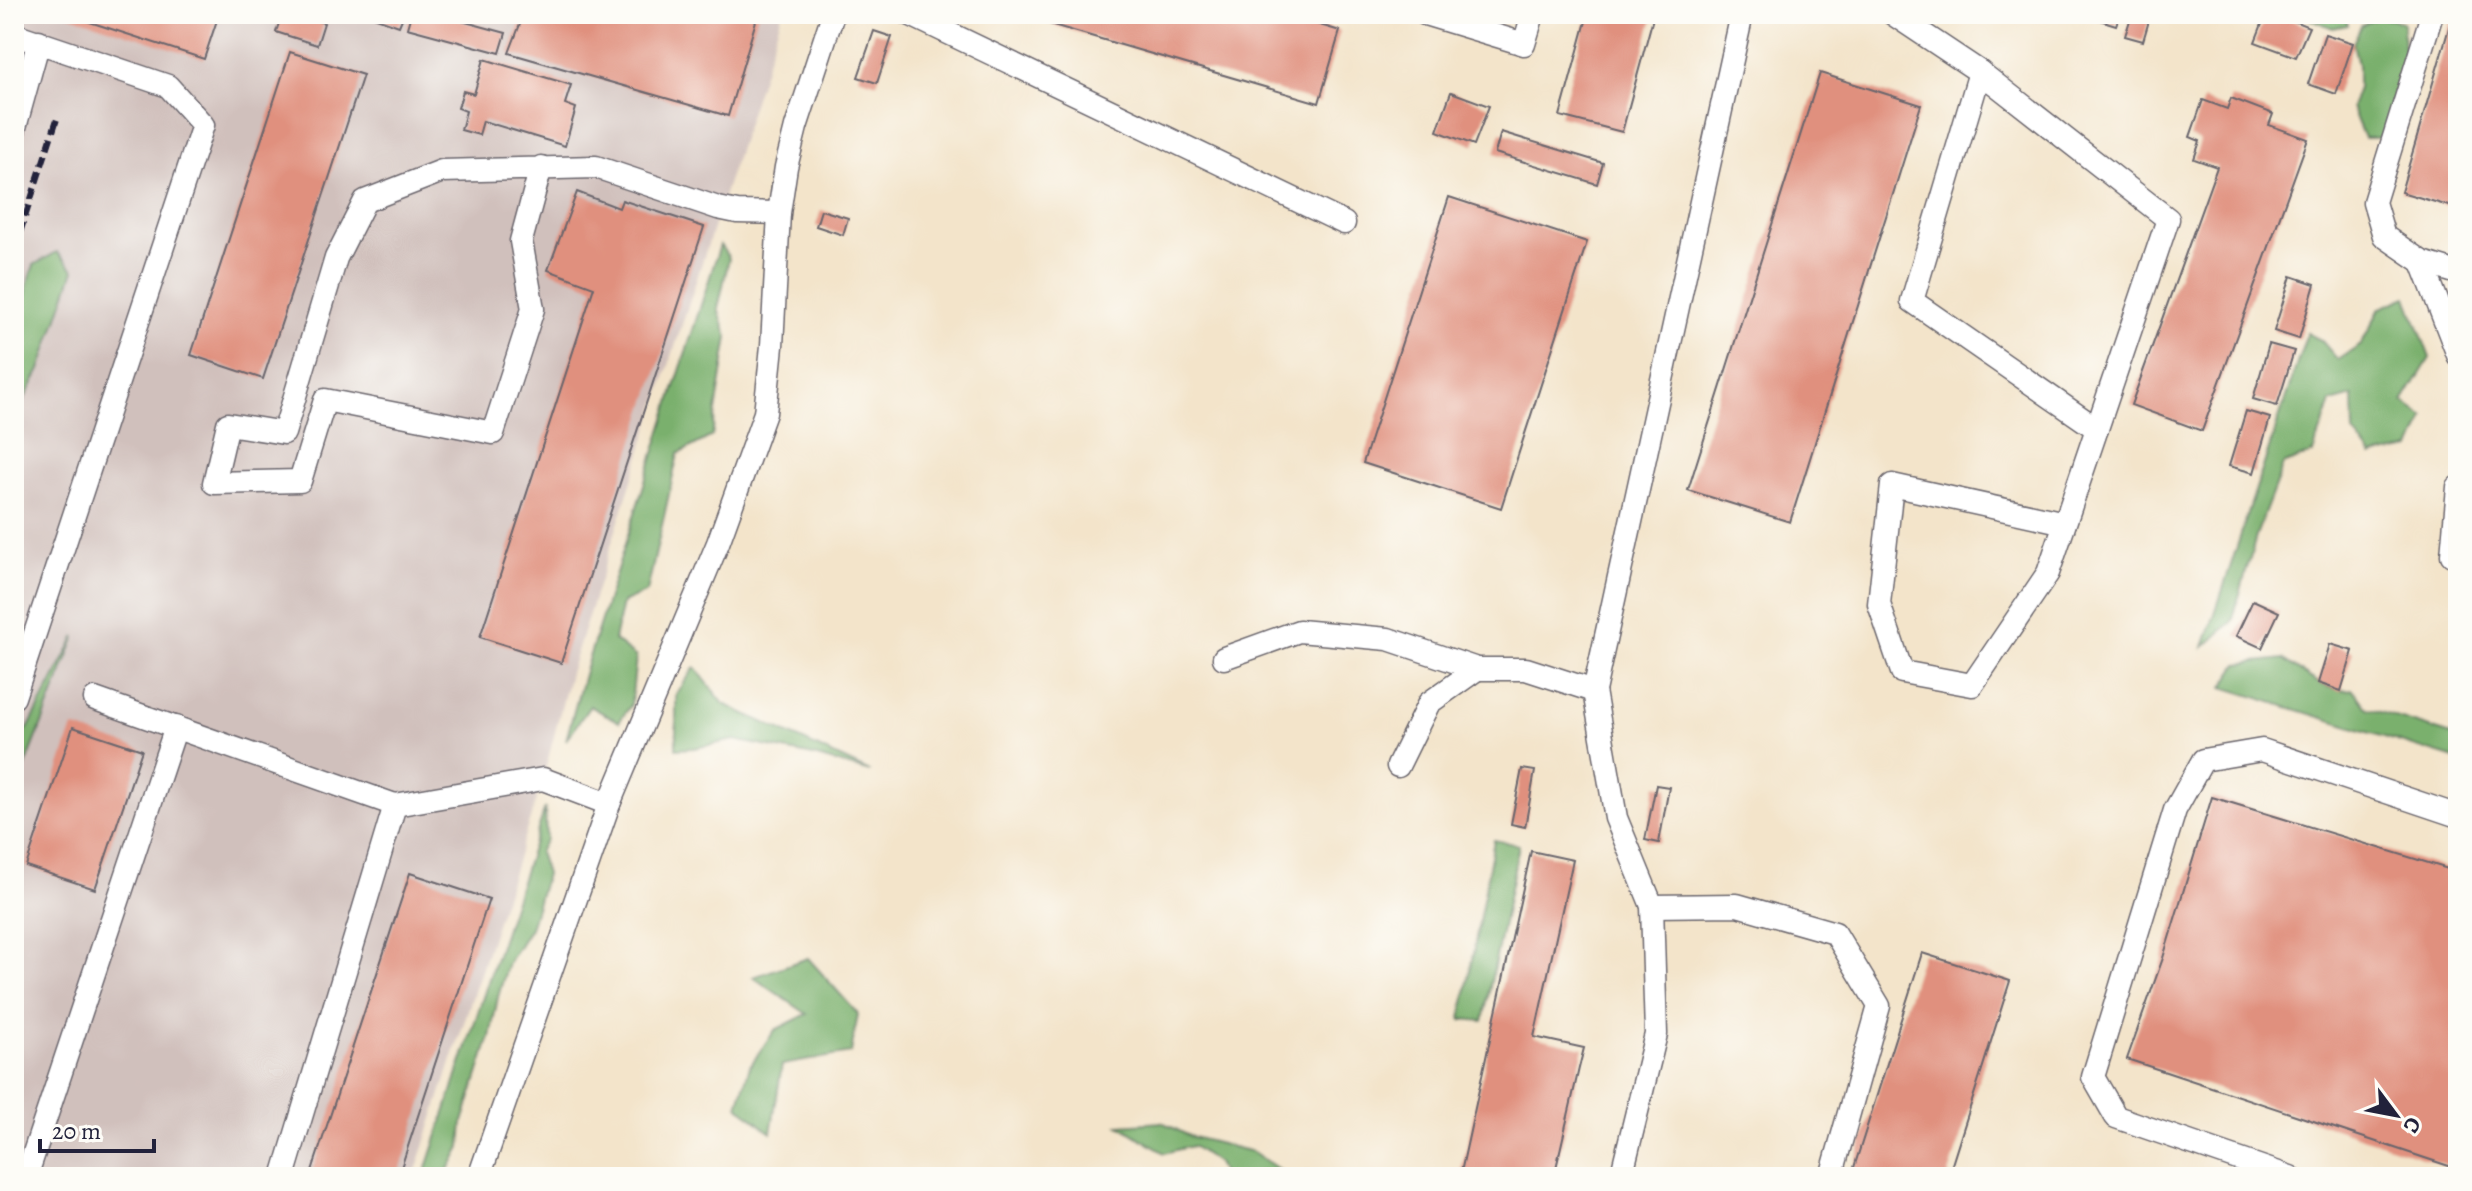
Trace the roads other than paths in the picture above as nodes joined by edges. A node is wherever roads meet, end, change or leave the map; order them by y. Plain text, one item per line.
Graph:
1 (833, 14) edge
2 (909, 14) edge
3 (1425, 14) edge
4 (1533, 14) edge
5 (1742, 14) edge
6 (1893, 14) edge
7 (2432, 14) edge
8 (14, 34) edge
9 (39, 41) junction
10 (1980, 72) junction
11 (14, 131) edge
12 (541, 167) junction
13 (779, 213) junction
14 (1344, 223) dead end
15 (2422, 262) junction
16 (2458, 273) edge
17 (2458, 355) edge
18 (2097, 429) junction
19 (2458, 487) edge
20 (2065, 523) junction
21 (2458, 557) edge
22 (1224, 658) dead end
23 (1477, 669) junction
24 (1594, 691) junction
25 (14, 697) edge
26 (95, 699) dead end
27 (176, 727) junction
28 (1398, 766) dead end
29 (609, 804) junction
30 (395, 805) junction
31 (2458, 816) edge
32 (1652, 906) junction
33 (26, 1177) edge
34 (283, 1177) edge
35 (479, 1177) edge
36 (1621, 1177) edge
37 (1831, 1177) edge
38 (2290, 1177) edge

1 - 13 lane
2 - 14 lane
3 - 4 lane
5 - 24 lane
6 - 10 lane
7 - 15 lane
8 - 9 lane
9 - 11 lane
9 - 25 lane
10 - 18 lane
10 - 18 lane
12 - 12 lane
12 - 13 lane
13 - 29 lane
15 - 16 lane
15 - 17 lane
18 - 20 lane
19 - 21 lane
20 - 20 lane
22 - 23 lane
23 - 24 lane
23 - 28 lane
24 - 32 lane
26 - 27 lane
27 - 30 lane
27 - 33 lane
29 - 30 lane
29 - 35 lane
30 - 34 lane
31 - 38 lane
32 - 36 lane
32 - 37 lane

